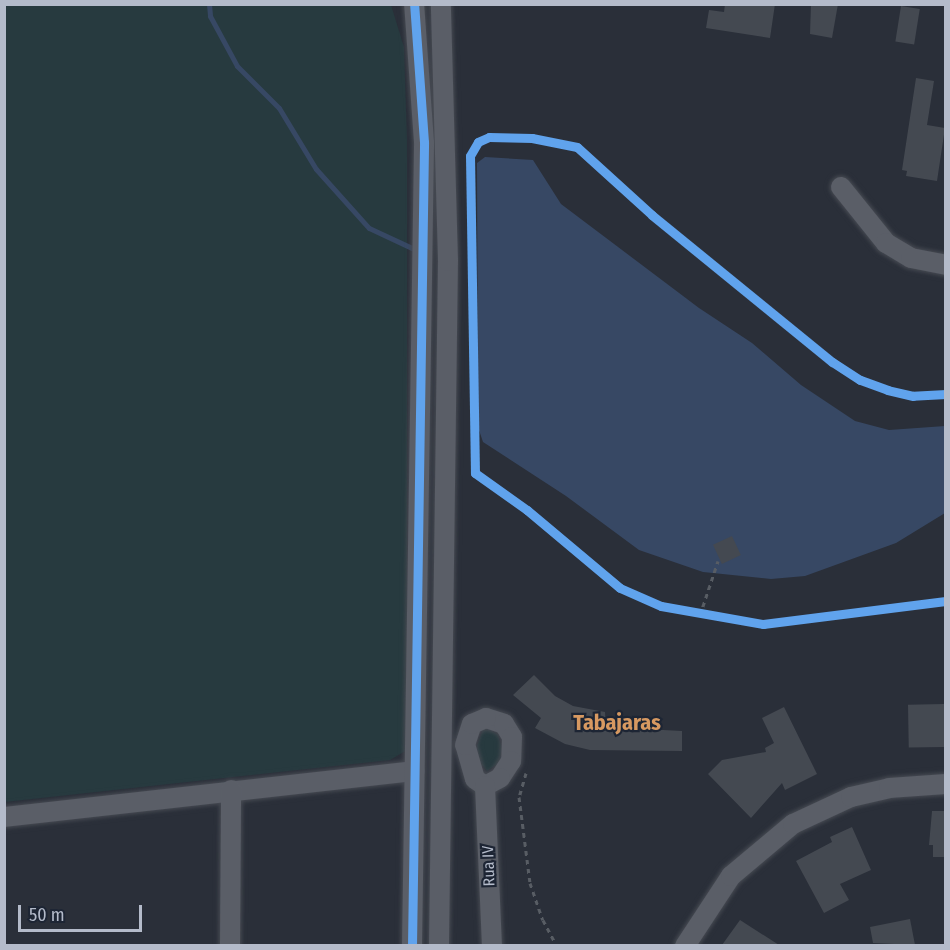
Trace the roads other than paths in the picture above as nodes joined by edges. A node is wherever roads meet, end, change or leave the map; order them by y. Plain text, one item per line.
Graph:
1 (414, 4) edge
2 (441, 4) edge
3 (446, 69) junction
4 (421, 70) junction
5 (841, 187) dead end
6 (945, 265) edge
7 (441, 716) junction
8 (415, 717) junction
9 (414, 771) junction
10 (945, 784) edge
11 (485, 786) dead end
12 (231, 790) junction
13 (441, 790) junction
14 (414, 791) junction
15 (4, 817) edge
16 (230, 945) edge
17 (412, 945) edge
18 (439, 945) edge
19 (492, 945) edge
20 (685, 945) edge

1 - 4 street
2 - 3 street
3 - 4 street
3 - 7 street
4 - 8 street
5 - 6 street
7 - 8 street
7 - 13 street
8 - 9 street
9 - 12 street
9 - 14 street
10 - 20 street
11 - 19 street, Rua IV
12 - 15 street
12 - 16 street
13 - 14 street
13 - 18 street
14 - 17 street

